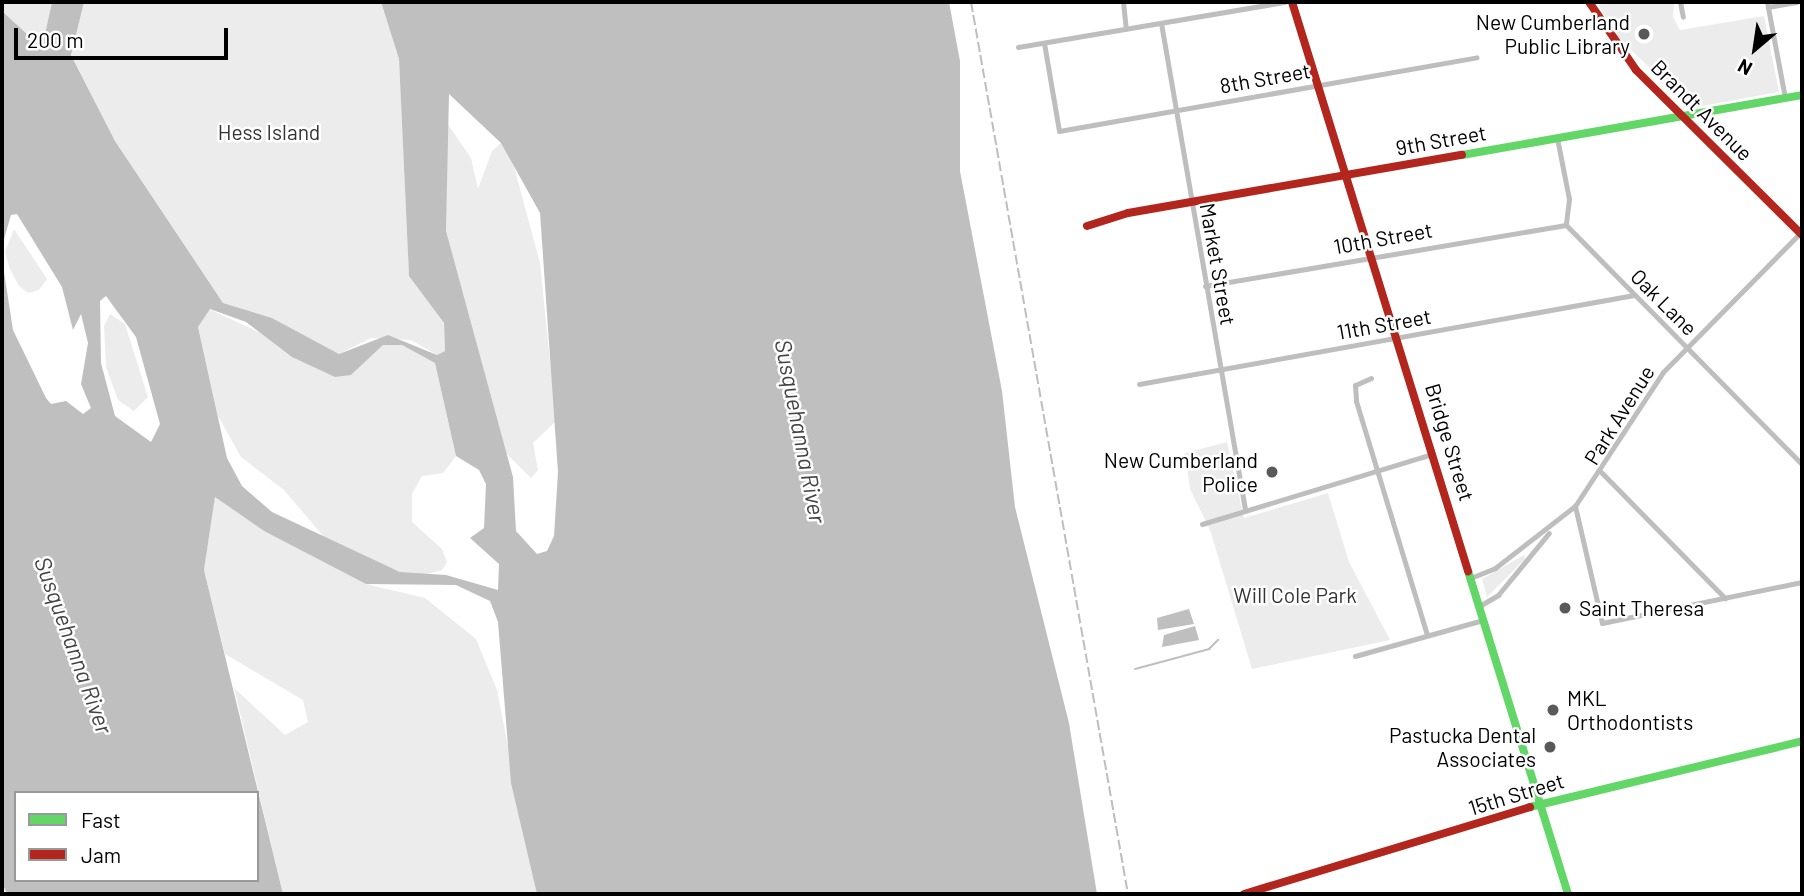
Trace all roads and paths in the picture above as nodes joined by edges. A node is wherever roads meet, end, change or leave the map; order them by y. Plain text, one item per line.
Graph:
1 (1123, 2) edge
2 (1285, 2) edge
3 (1292, 2) edge
4 (1589, 2) edge
5 (1680, 2) edge
6 (1797, 2) edge
7 (1257, 4) edge
8 (1768, 4) edge
9 (1683, 17) dead end
10 (1161, 23) junction
11 (1126, 29) junction
12 (1044, 43) junction
13 (1018, 47) dead end
14 (1477, 57) dead end
15 (1319, 85) junction
16 (1802, 95) edge
17 (1785, 98) junction
18 (1175, 109) junction
19 (1684, 115) junction
20 (1557, 138) junction
21 (1347, 174) junction
22 (1190, 202) junction
23 (1566, 225) junction
24 (1087, 226) dead end
25 (1802, 233) edge
26 (1373, 256) junction
27 (1205, 286) junction
28 (1634, 295) junction
29 (1399, 337) junction
30 (1686, 346) junction
31 (1220, 369) junction
32 (1371, 378) dead end
33 (1139, 384) dead end
34 (1436, 454) junction
35 (1802, 464) edge
36 (1377, 471) junction
37 (1601, 472) junction
38 (1575, 506) junction
39 (1245, 511) junction
40 (1202, 524) dead end
41 (1553, 528) junction
42 (1473, 577) junction
43 (1802, 582) edge
44 (1725, 598) junction
45 (1481, 605) junction
46 (1485, 619) junction
47 (1427, 634) junction
48 (1355, 656) dead end
49 (1802, 741) edge
50 (1541, 805) junction
51 (1244, 894) edge
52 (1568, 894) edge

1 - 11 street
2 - 7 street
3 - 15 street, Bridge Street
4 - 19 street, Brandt Avenue
5 - 9 street
6 - 8 street
7 - 10 street
8 - 17 street
10 - 11 street
10 - 18 street, Market Street
11 - 12 street
12 - 13 street
12 - 18 street, 8th Street
14 - 15 street, 8th Street
15 - 18 street, 8th Street
15 - 21 street, Bridge Street
16 - 17 street, 9th Street
17 - 19 street, 9th Street
18 - 22 street, Market Street
19 - 20 street, 9th Street
19 - 25 street, Brandt Avenue
20 - 21 street, 9th Street
20 - 23 street
21 - 22 street, 9th Street
21 - 26 street, Bridge Street
22 - 24 street, 9th Street
22 - 27 street, Market Street
23 - 26 street, 10th Street
23 - 28 street, Oak Lane
25 - 30 street, Park Avenue
26 - 27 street, 10th Street
26 - 29 street, Bridge Street
27 - 31 street, Market Street
28 - 29 street, 11th Street
28 - 30 street, Oak Lane
29 - 31 street, 11th Street
29 - 34 street, Bridge Street
30 - 35 street, Oak Lane
30 - 37 street, Park Avenue
31 - 33 street, 11th Street
31 - 39 street, Market Street
32 - 36 street
34 - 36 street
34 - 42 street, Bridge Street
36 - 39 street
36 - 47 street
37 - 38 street, Park Avenue
37 - 44 street
38 - 41 street, Park Avenue
38 - 44 street
39 - 40 street
41 - 42 street, Park Avenue
41 - 45 street, Park Avenue
42 - 45 street, Bridge Street
43 - 44 street
45 - 46 street, Bridge Street
46 - 47 street
46 - 50 street, Bridge Street
47 - 48 street
49 - 50 street, 15th Street
50 - 51 street, 15th Street
50 - 52 street, Bridge Street

